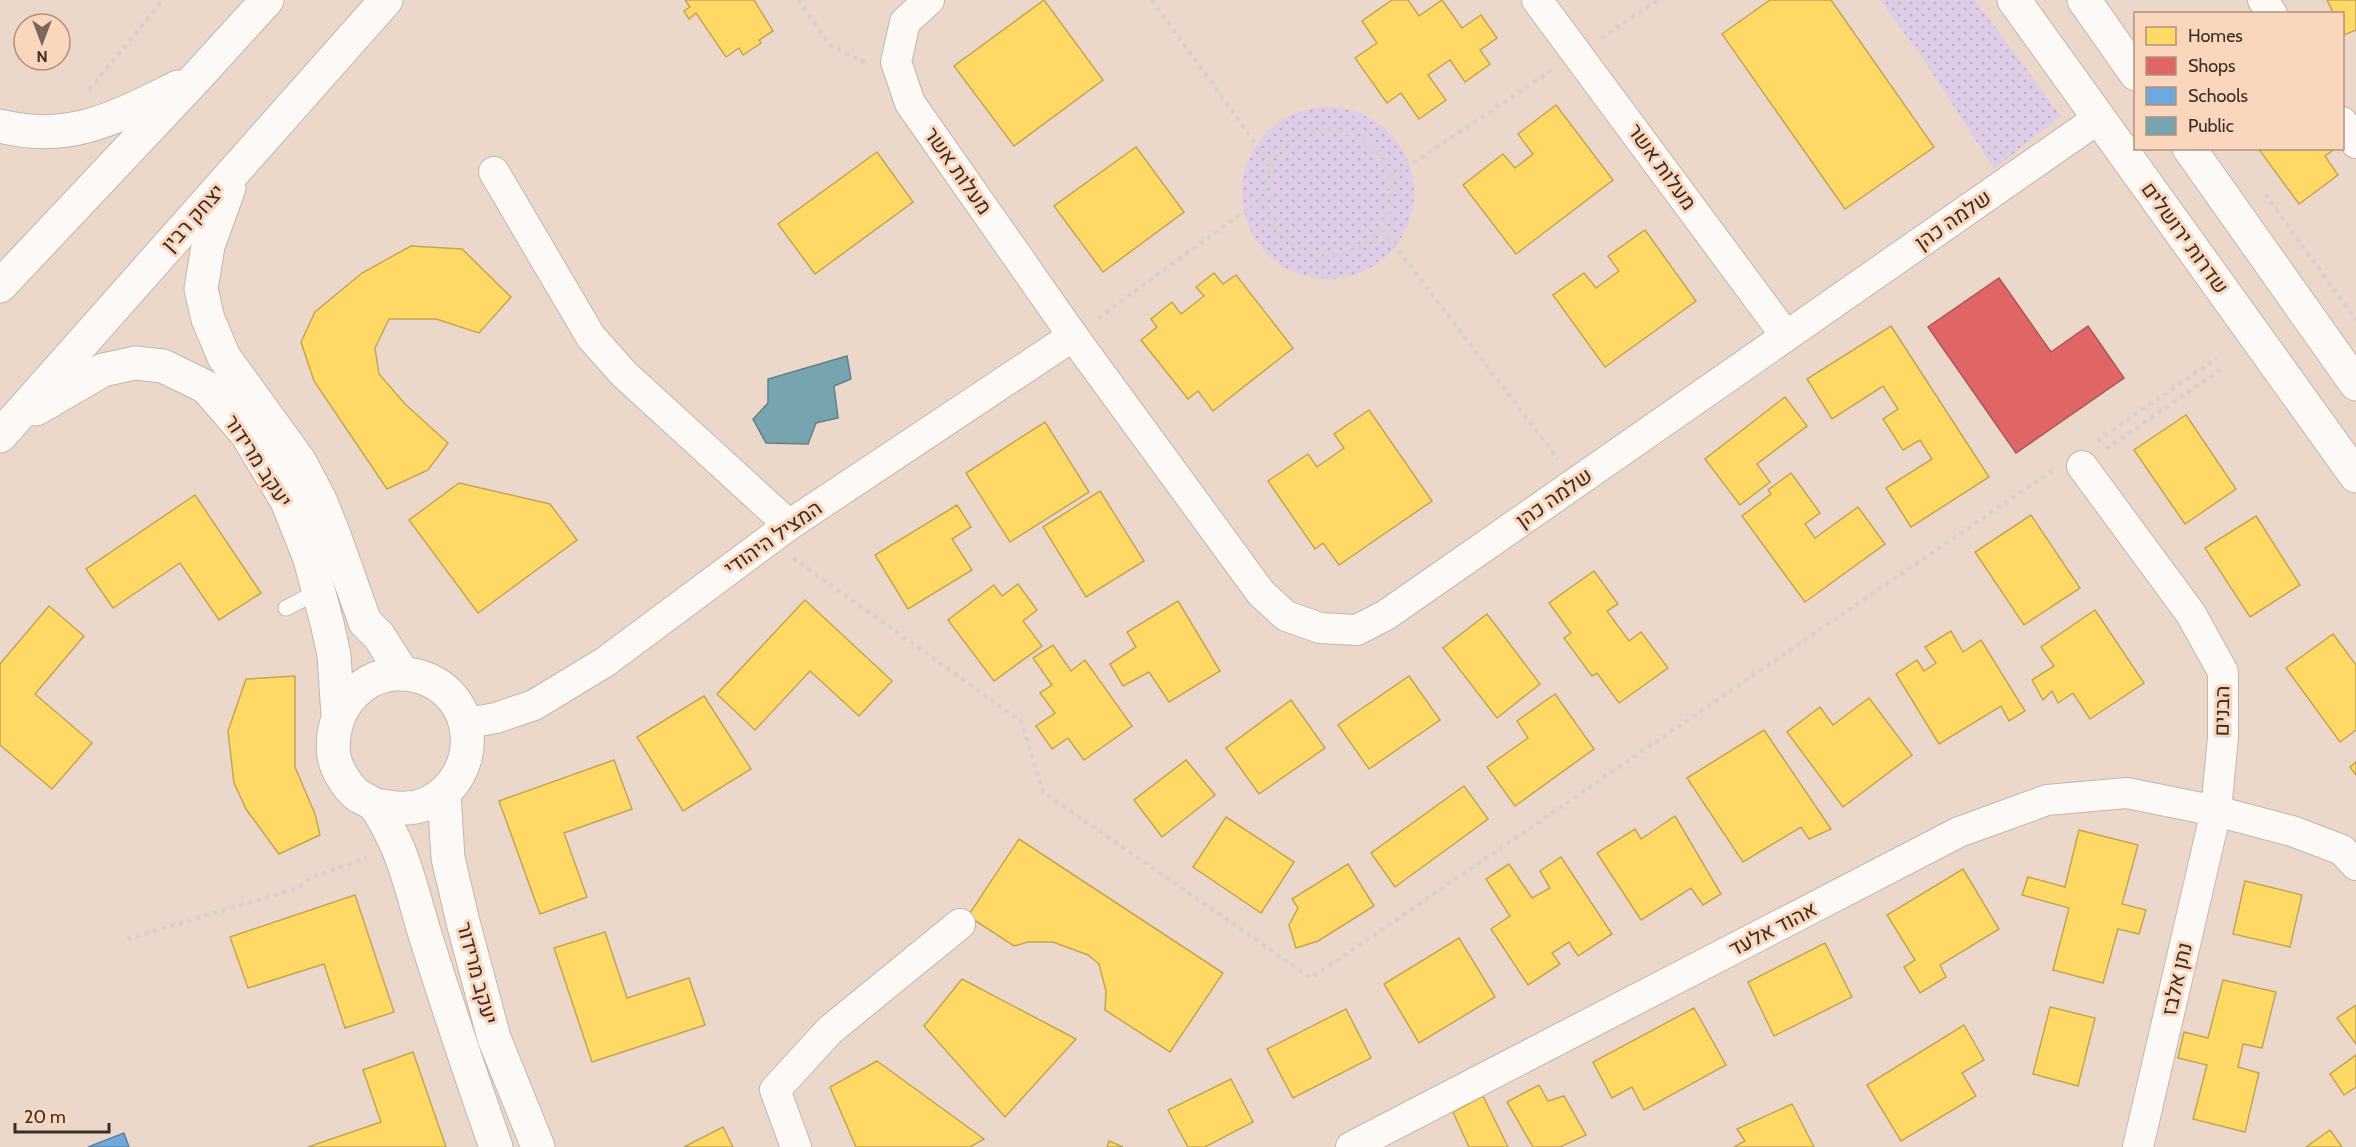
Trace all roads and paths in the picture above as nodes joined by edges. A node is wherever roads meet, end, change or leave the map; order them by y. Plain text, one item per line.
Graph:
1 (163, 0) edge
2 (267, 0) edge
3 (387, 0) edge
4 (798, 0) edge
5 (929, 0) edge
6 (1152, 0) edge
7 (1537, 0) edge
8 (1658, 0) edge
9 (2014, 0) edge
10 (2084, 0) edge
11 (1578, 53) junction
12 (896, 62) junction
13 (2134, 71) edge
14 (196, 78) junction
15 (87, 92) dead end
16 (2099, 118) junction
17 (2344, 124) edge
18 (0, 126) edge
19 (2356, 143) edge
20 (2190, 150) edge
21 (1271, 165) junction
22 (235, 171) junction
23 (494, 172) dead end
24 (1391, 178) junction
25 (2259, 187) dead end
26 (1264, 197) junction
27 (1382, 229) junction
28 (0, 286) edge
29 (2356, 320) edge
30 (1073, 336) junction
31 (1786, 336) junction
32 (2217, 358) dead end
33 (2223, 368) dead end
34 (2356, 384) edge
35 (5, 430) edge
36 (2078, 459) junction
37 (2356, 476) edge
38 (1576, 483) junction
39 (779, 533) junction
40 (319, 591) junction
41 (286, 608) dead end
42 (403, 674) junction
43 (338, 716) junction
44 (467, 723) junction
45 (444, 793) junction
46 (375, 805) junction
47 (2216, 811) junction
48 (371, 857) dead end
49 (2356, 865) edge
50 (960, 924) dead end
51 (127, 939) dead end
52 (496, 1147) edge
53 (538, 1147) edge
54 (796, 1147) edge
55 (1351, 1147) edge
56 (2138, 1147) edge

1 - 15 path
2 - 14 street
3 - 22 street, יצחק רבין
4 - 12 path
5 - 12 street
6 - 21 path
7 - 11 street, מעלות אשר
8 - 11 path
9 - 16 street, שדרות ירושלים
10 - 13 street
11 - 24 path
11 - 31 street, מעלות אשר
12 - 30 street, מעלות אשר
14 - 18 street
14 - 28 street
16 - 31 street, שלמה כהן
16 - 37 street, שדרות ירושלים
17 - 19 street
20 - 34 street
21 - 24 path
21 - 26 path
22 - 35 street, יצחק רבין
22 - 42 street, יעקב מרידור
23 - 39 street
24 - 27 path
25 - 29 path
26 - 27 path
26 - 30 path
27 - 38 path
30 - 38 street, שלמה כהן
30 - 39 street, המציל היהודי
31 - 38 street, שלמה כהן
32 - 36 path
33 - 36 path
35 - 40 street, יעקב מרידור
36 - 39 path
36 - 47 street, הבנים
39 - 44 street, המציל היהודי
40 - 41 lane
40 - 43 street, יעקב מרידור
42 - 43 street
42 - 44 street
43 - 46 street
44 - 45 street
45 - 46 street
45 - 53 street, יעקב מרידור
46 - 52 street, יעקב מרידור
47 - 49 street
47 - 55 street, אהוד אלעד
47 - 56 street, נתן אלבז
48 - 51 path
50 - 54 street

